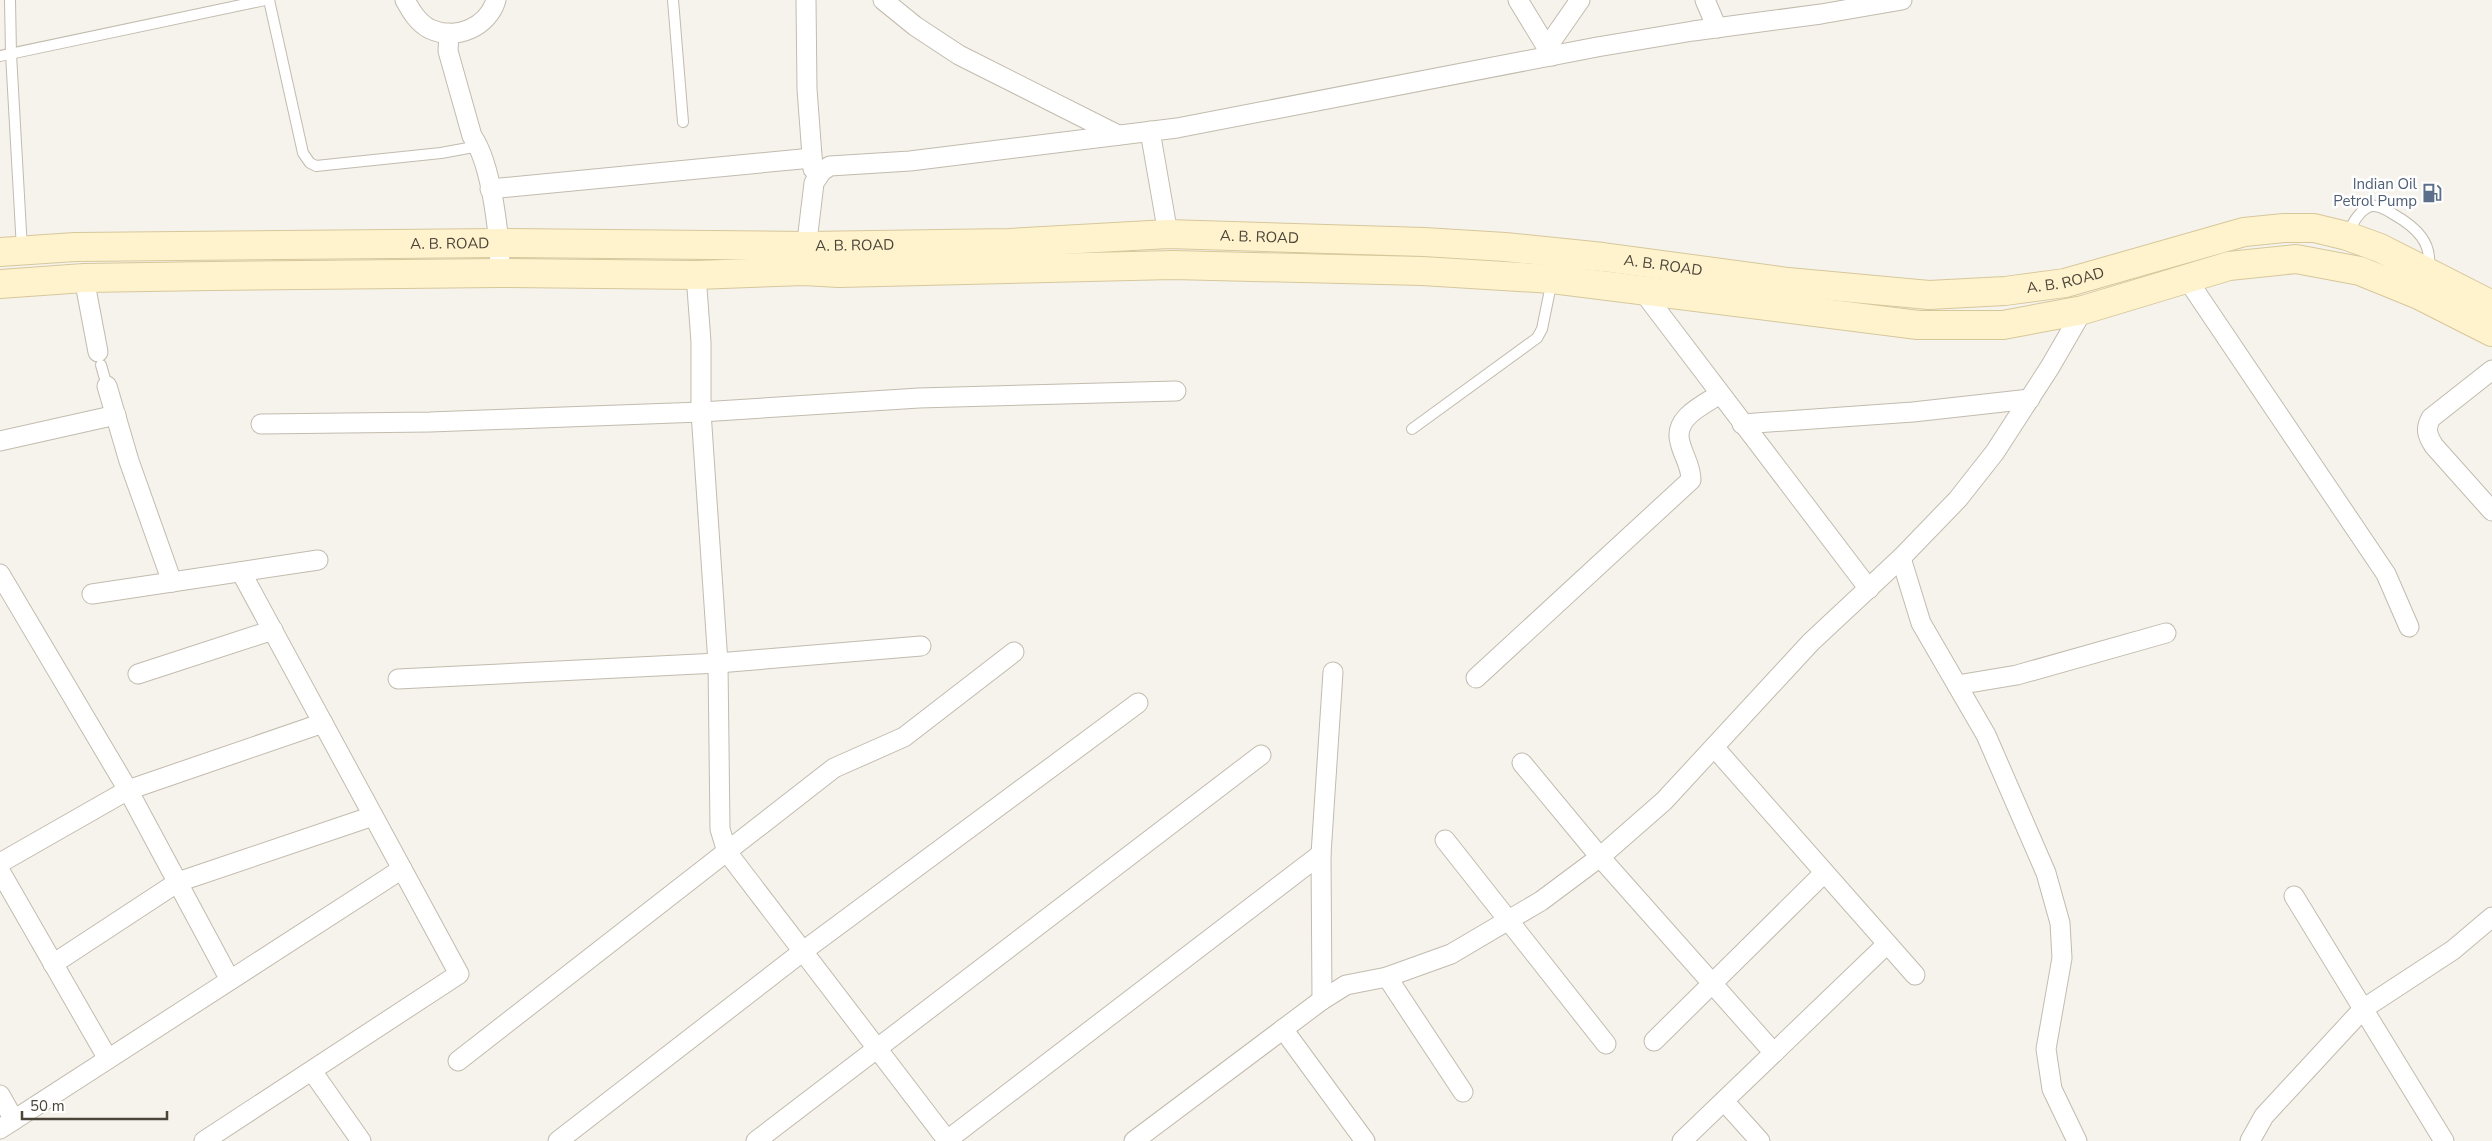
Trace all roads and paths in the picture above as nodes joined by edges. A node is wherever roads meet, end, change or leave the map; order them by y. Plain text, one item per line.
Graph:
1 (10, 0) edge
2 (265, 0) edge
3 (269, 0) edge
4 (405, 0) edge
5 (496, 0) edge
6 (673, 0) edge
7 (806, 0) edge
8 (884, 0) edge
9 (1518, 0) edge
10 (1580, 0) edge
11 (1705, 0) edge
12 (1902, 0) edge
13 (246, 2) edge
14 (1717, 28) junction
15 (449, 34) junction
16 (1550, 51) junction
17 (5, 55) edge
18 (682, 122) dead end
19 (1150, 131) junction
20 (1118, 135) junction
21 (479, 146) junction
22 (812, 158) junction
23 (814, 183) junction
24 (490, 189) junction
25 (1168, 234) junction
26 (2347, 236) junction
27 (500, 243) junction
28 (11, 251) edge
29 (805, 259) junction
30 (500, 272) junction
31 (2428, 272) junction
32 (696, 275) junction
33 (84, 278) junction
34 (1552, 279) junction
35 (2188, 279) junction
36 (0, 284) edge
37 (1641, 289) junction
38 (2492, 305) edge
39 (2083, 310) junction
40 (2492, 332) edge
41 (2492, 370) edge
42 (1176, 392) dead end
43 (1720, 394) junction
44 (2030, 399) junction
45 (701, 412) junction
46 (116, 415) junction
47 (261, 424) dead end
48 (1742, 424) junction
49 (1412, 429) dead end
50 (0, 441) edge
51 (2492, 511) edge
52 (1901, 558) junction
53 (318, 560) dead end
54 (241, 572) junction
55 (0, 574) edge
56 (172, 582) junction
57 (1868, 589) junction
58 (92, 594) dead end
59 (2409, 628) dead end
60 (273, 630) junction
61 (2166, 633) dead end
62 (921, 646) dead end
63 (1014, 652) dead end
64 (718, 663) junction
65 (1333, 672) dead end
66 (138, 674) dead end
67 (1476, 678) dead end
68 (398, 679) dead end
69 (1957, 685) junction
70 (1138, 703) dead end
71 (323, 723) junction
72 (1714, 747) junction
73 (1261, 755) dead end
74 (1522, 763) dead end
75 (128, 790) junction
76 (374, 816) junction
77 (1446, 840) dead end
78 (727, 852) junction
79 (1320, 854) junction
80 (1600, 857) junction
81 (0, 863) edge
82 (402, 869) junction
83 (0, 871) edge
84 (1824, 873) junction
85 (178, 882) junction
86 (2294, 896) dead end
87 (2492, 917) edge
88 (1507, 921) junction
89 (1888, 944) junction
90 (802, 952) junction
91 (53, 964) junction
92 (1914, 975) dead end
93 (1387, 977) junction
94 (230, 980) junction
95 (1712, 983) junction
96 (1322, 1000) junction
97 (2363, 1009) junction
98 (1283, 1029) junction
99 (1654, 1041) dead end
100 (1606, 1044) dead end
101 (878, 1048) junction
102 (1774, 1053) junction
103 (108, 1059) junction
104 (458, 1061) dead end
105 (312, 1070) junction
106 (1464, 1092) dead end
107 (0, 1095) edge
108 (1724, 1101) junction
109 (7, 1124) edge
110 (204, 1141) edge
111 (362, 1141) edge
112 (558, 1141) edge
113 (756, 1141) edge
114 (947, 1141) edge
115 (1134, 1141) edge
116 (1365, 1141) edge
117 (1682, 1141) edge
118 (1760, 1141) edge
119 (2077, 1141) edge
120 (2250, 1141) edge
121 (2444, 1141) edge

1 - 17 lane
2 - 13 lane
3 - 21 lane
4 - 15 street
5 - 15 street
6 - 18 lane
7 - 22 street
8 - 20 street
9 - 16 street
10 - 16 street
11 - 14 street
12 - 14 street
13 - 17 lane
14 - 16 street
15 - 21 street
16 - 19 street
17 - 28 lane
19 - 20 street
19 - 25 street
20 - 23 street
21 - 24 street
22 - 23 street
22 - 24 street
23 - 29 street
24 - 27 street
25 - 26 main road, A. B. ROAD
25 - 29 main road, A. B. ROAD
26 - 31 main road, A. B. ROAD
26 - 31 lane
27 - 28 main road, A. B. ROAD
27 - 29 main road, A. B. ROAD
27 - 30 street
29 - 32 main road, A. B. ROAD
29 - 34 main road, A. B. ROAD
30 - 32 main road, A. B. ROAD
30 - 33 main road, A. B. ROAD
31 - 38 main road, A. B. ROAD
32 - 45 street
33 - 36 main road, A. B. ROAD
33 - 46 street
34 - 37 main road, A. B. ROAD
34 - 49 lane
35 - 39 main road, A. B. ROAD
35 - 40 main road, A. B. ROAD
35 - 59 street
37 - 39 main road, A. B. ROAD
37 - 43 street
39 - 44 street
41 - 51 street
42 - 45 street
43 - 48 street
43 - 67 street
44 - 48 street
44 - 52 street
45 - 47 street
45 - 64 street
46 - 50 street
46 - 56 street
48 - 57 street
52 - 57 street
52 - 69 street
53 - 54 street
54 - 56 street
54 - 60 street
55 - 75 street
56 - 58 street
57 - 72 street
60 - 66 street
60 - 71 street
61 - 69 street
62 - 64 street
63 - 78 street
64 - 68 street
64 - 78 street
65 - 79 street
69 - 119 street
70 - 90 street
71 - 75 street
71 - 76 street
72 - 80 street
72 - 84 street
73 - 101 street
74 - 80 street
75 - 81 street
75 - 85 street
76 - 82 street
76 - 85 street
77 - 88 street
78 - 90 street
78 - 104 street
79 - 96 street
79 - 114 street
80 - 88 street
80 - 95 street
82 - 94 street
82 - 105 street
83 - 91 street
84 - 89 street
84 - 95 street
85 - 91 street
85 - 94 street
86 - 97 street
87 - 97 street
88 - 93 street
88 - 100 street
89 - 92 street
89 - 102 street
90 - 101 street
90 - 112 street
91 - 103 street
93 - 96 street
93 - 106 street
94 - 103 street
95 - 99 street
95 - 102 street
96 - 98 street
97 - 120 street
97 - 121 street
98 - 115 street
98 - 116 street
101 - 113 street
101 - 114 street
102 - 108 street
103 - 109 street
105 - 110 street
105 - 111 street
107 - 109 street
108 - 117 street
108 - 118 street

